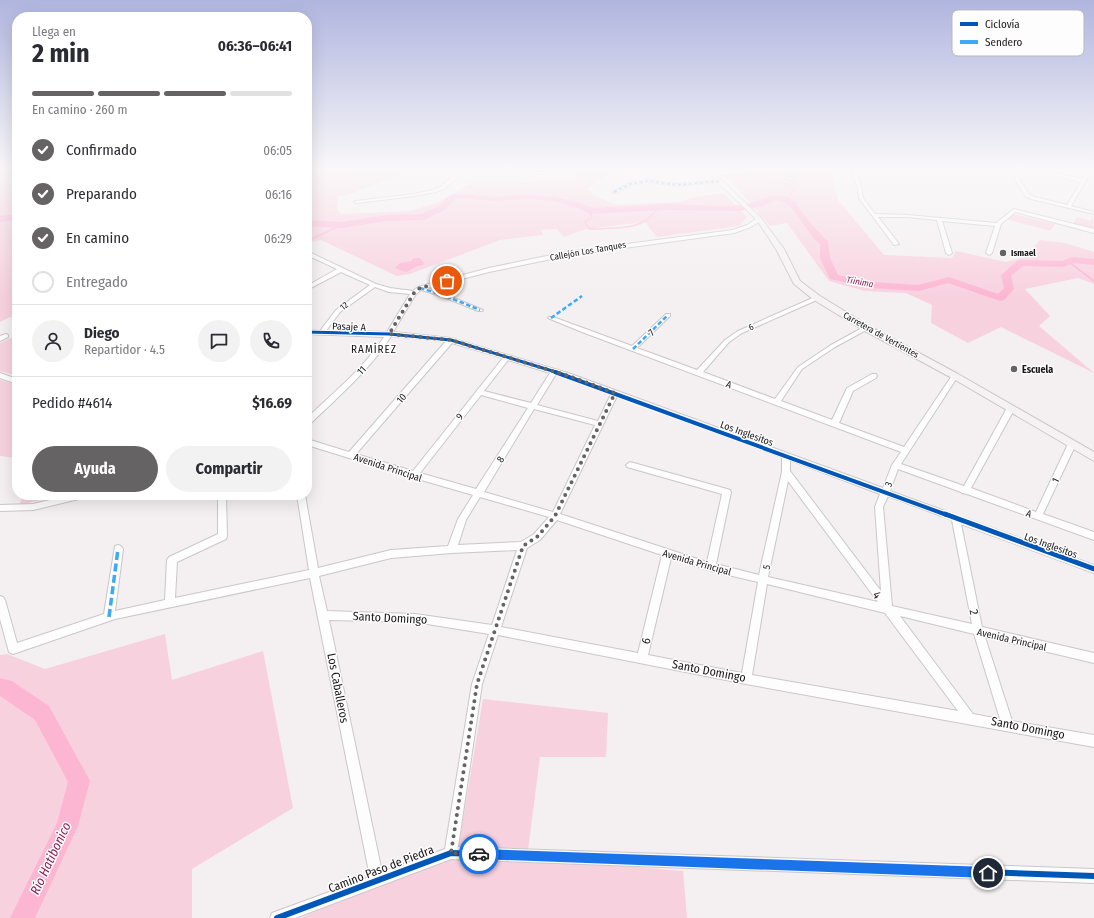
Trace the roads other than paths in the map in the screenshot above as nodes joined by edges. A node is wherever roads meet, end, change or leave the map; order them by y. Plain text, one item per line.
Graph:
1 (752, 212) edge
2 (872, 212) edge
3 (1013, 212) edge
4 (1021, 212) edge
5 (874, 215) junction
6 (759, 219) junction
7 (939, 219) junction
8 (998, 225) junction
9 (1094, 231) edge
10 (896, 244) dead end
11 (949, 253) dead end
12 (989, 253) dead end
13 (312, 256) edge
14 (340, 270) junction
15 (312, 285) edge
16 (374, 285) junction
17 (417, 290) junction
18 (817, 298) junction
19 (480, 310) dead end
20 (668, 315) dead end
21 (551, 318) dead end
22 (866, 328) junction
23 (312, 332) edge
24 (322, 333) junction
25 (389, 334) junction
26 (451, 340) junction
27 (633, 349) junction
28 (506, 358) junction
29 (554, 372) junction
30 (698, 373) junction
31 (0, 376) edge
32 (874, 376) dead end
33 (955, 376) junction
34 (12, 380) edge
35 (478, 392) junction
36 (615, 393) junction
37 (777, 402) junction
38 (533, 406) junction
39 (1011, 408) junction
40 (312, 417) edge
41 (600, 424) junction
42 (835, 424) junction
43 (312, 443) edge
44 (1072, 444) junction
45 (906, 451) junction
46 (351, 455) junction
47 (786, 456) junction
48 (1094, 457) edge
49 (630, 465) dead end
50 (896, 465) junction
51 (786, 472) junction
52 (414, 475) junction
53 (965, 490) junction
54 (884, 493) junction
55 (478, 494) junction
56 (62, 500) edge
57 (222, 500) edge
58 (302, 500) edge
59 (0, 508) edge
60 (555, 516) junction
61 (1038, 516) junction
62 (956, 519) junction
63 (1094, 536) edge
64 (523, 546) junction
65 (118, 549) dead end
66 (452, 549) junction
67 (667, 553) junction
68 (711, 566) junction
69 (1094, 569) edge
70 (314, 573) junction
71 (764, 580) junction
72 (0, 600) edge
73 (170, 602) junction
74 (887, 609) junction
75 (323, 615) junction
76 (109, 617) junction
77 (494, 631) junction
78 (978, 631) junction
79 (642, 658) junction
80 (1094, 658) edge
81 (746, 679) junction
82 (969, 717) junction
83 (1008, 725) junction
84 (1094, 741) edge
85 (451, 853) junction
86 (1094, 876) edge
87 (377, 881) junction
88 (277, 918) edge

1 - 6 main road, Carretera de Vertientes
2 - 5 street
3 - 8 street
4 - 9 street
5 - 7 street
5 - 10 street
6 - 17 street, Callejón Los Tanques
6 - 18 main road, Carretera de Vertientes
7 - 8 street
7 - 11 street
8 - 12 street
13 - 14 street
14 - 15 street
14 - 16 street
16 - 17 street
16 - 24 street, 12
17 - 19 street
17 - 25 street, 11
18 - 22 main road, Carretera de Vertientes
18 - 30 street, 6
20 - 27 street, 7
21 - 27 street, A
22 - 33 main road, Carretera de Vertientes
22 - 37 street
23 - 24 street, Pasaje A
24 - 25 street, Pasaje A
25 - 26 street, Los Inglesitos
25 - 40 street, 11
26 - 28 street, Los Inglesitos
26 - 46 street, 10
27 - 30 street, A
28 - 29 street, Los Inglesitos
28 - 35 street, 9
29 - 36 street, Los Inglesitos
29 - 38 street, 8
30 - 37 street, A
31 - 34 street
32 - 42 street
33 - 39 main road, Carretera de Vertientes
33 - 45 street, 3
35 - 38 street
35 - 52 street, 9
36 - 41 street
36 - 47 street, Los Inglesitos
37 - 42 street, A
38 - 41 street
38 - 55 street, 8
39 - 44 main road, Carretera de Vertientes
39 - 53 street
41 - 60 street
42 - 45 street, A
43 - 46 street, Avenida Principal
44 - 48 main road, Carretera de Vertientes
44 - 61 street, 1
45 - 50 street, 3
46 - 52 street, Avenida Principal
47 - 51 street, 5
47 - 54 street, Los Inglesitos
49 - 68 street
50 - 53 street, A
50 - 54 street, 3
51 - 71 street, 5
51 - 74 street, 4
52 - 55 street, Avenida Principal
53 - 61 street, A
54 - 62 street, Los Inglesitos
54 - 74 street, 3
55 - 60 street, Avenida Principal
55 - 66 street, 8
56 - 59 street
57 - 73 street
58 - 70 street, Los Caballeros
60 - 64 street
60 - 67 street, Avenida Principal
61 - 63 street, A
62 - 69 street, Los Inglesitos
62 - 78 street, 2
64 - 66 street
64 - 77 street
65 - 76 street
66 - 70 street
67 - 68 street, Avenida Principal
67 - 79 street, 6
68 - 71 street, Avenida Principal
70 - 73 street
70 - 75 street, Los Caballeros
71 - 74 street, Avenida Principal
71 - 81 street, 5
72 - 76 street
73 - 76 street
74 - 78 street, Avenida Principal
74 - 82 street, 4
75 - 77 street, Santo Domingo
75 - 87 street, Los Caballeros
77 - 79 street, Santo Domingo
77 - 85 street
78 - 80 street, Avenida Principal
78 - 83 street, 2
79 - 81 street, Santo Domingo
81 - 82 street, Santo Domingo
82 - 83 street, Santo Domingo
83 - 84 street, Santo Domingo
85 - 86 street, Camino Paso de Piedra
85 - 87 street, Camino Paso de Piedra
87 - 88 street, Camino Paso de Piedra

